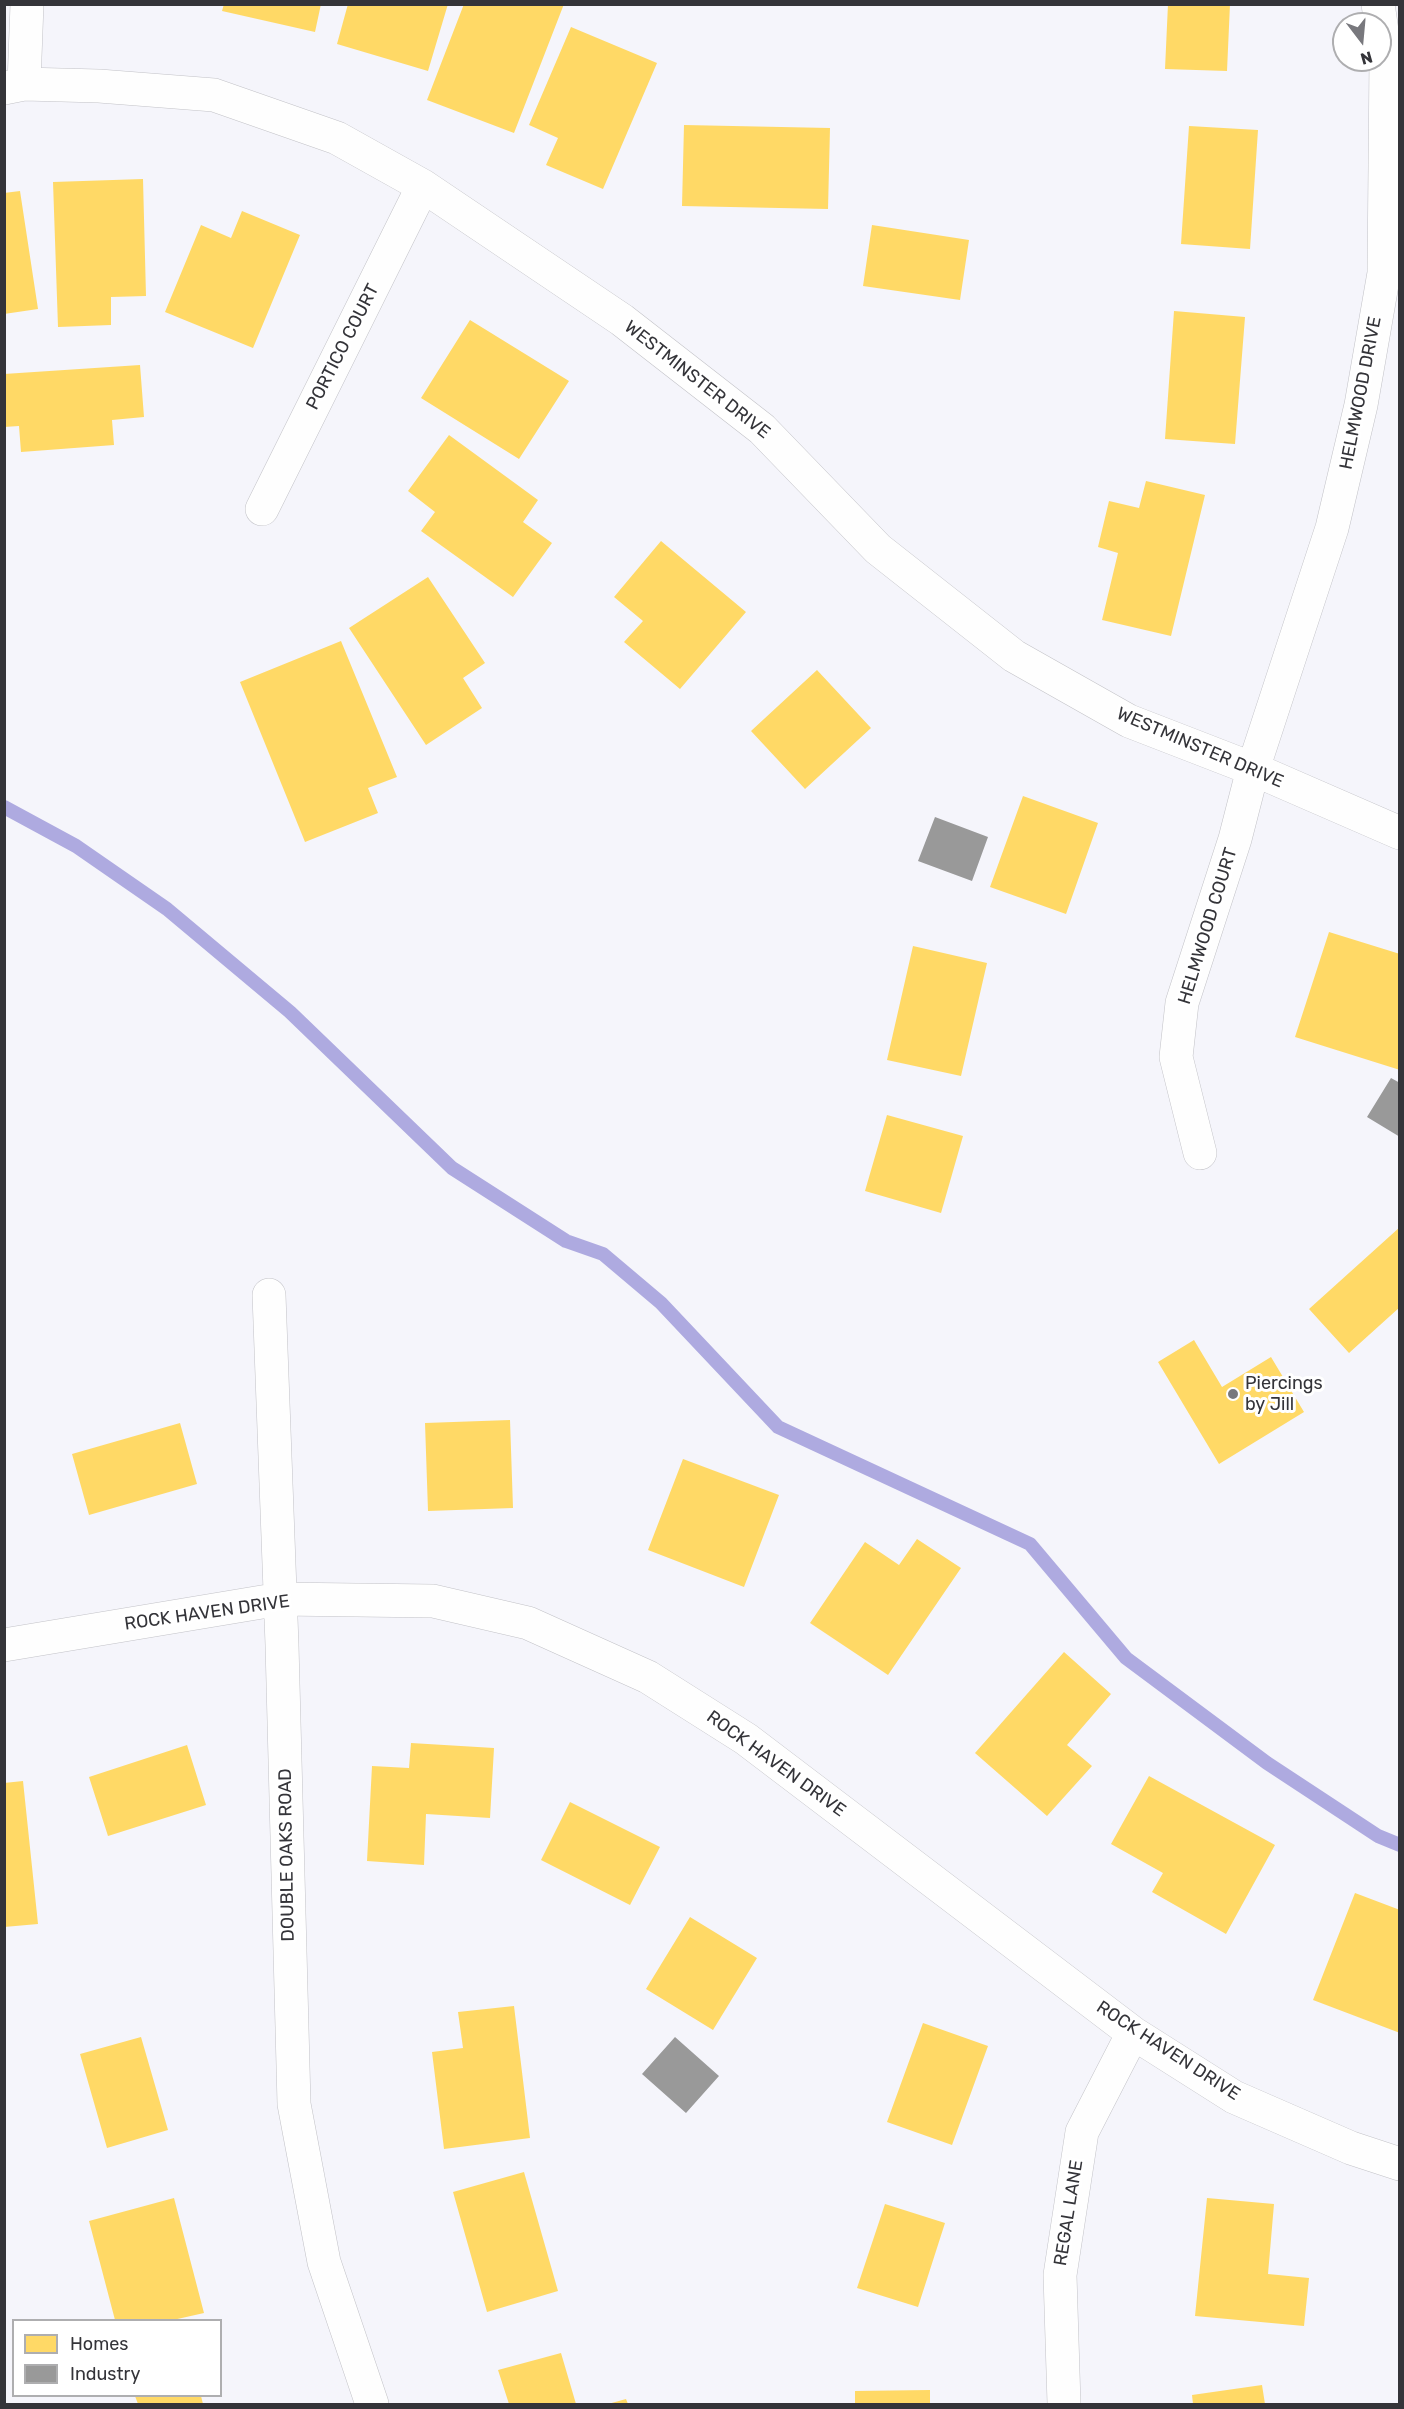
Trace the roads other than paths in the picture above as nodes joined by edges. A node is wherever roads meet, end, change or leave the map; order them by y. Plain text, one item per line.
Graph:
1 (27, 4) edge
2 (1378, 4) edge
3 (14, 86) edge
4 (423, 186) junction
5 (262, 509) dead end
6 (1253, 769) junction
7 (1400, 833) edge
8 (1200, 1153) dead end
9 (269, 1295) dead end
10 (280, 1599) junction
11 (4, 1645) edge
12 (1133, 2033) junction
13 (1400, 2164) edge
14 (372, 2404) edge
15 (1064, 2404) edge

1 - 3 street
2 - 6 street, HELMWOOD DRIVE
3 - 4 street, WESTMINSTER DRIVE
4 - 5 street, PORTICO COURT
4 - 6 street, WESTMINSTER DRIVE
6 - 7 street, WESTMINSTER DRIVE
6 - 8 street, HELMWOOD COURT
9 - 10 street, DOUBLE OAKS ROAD
10 - 11 street, ROCK HAVEN DRIVE
10 - 12 street, ROCK HAVEN DRIVE
10 - 14 street, DOUBLE OAKS ROAD
12 - 13 street, ROCK HAVEN DRIVE
12 - 15 street, REGAL LANE

